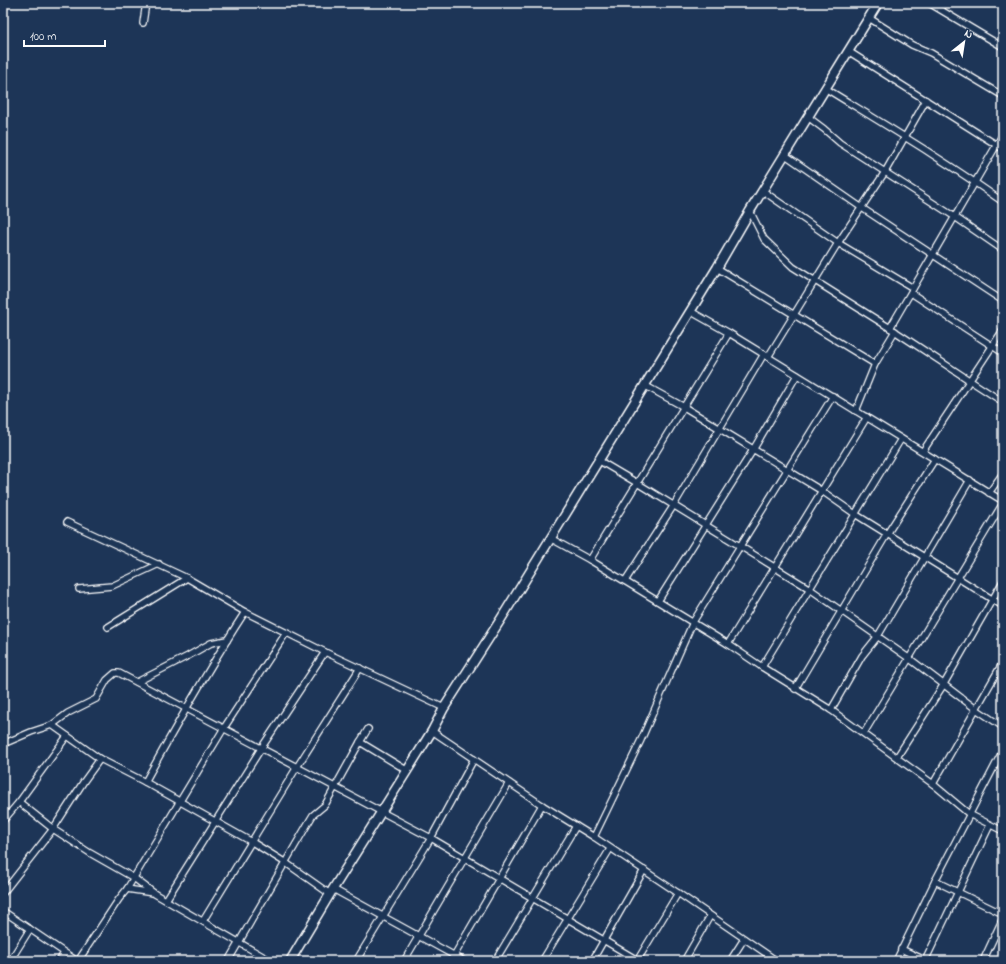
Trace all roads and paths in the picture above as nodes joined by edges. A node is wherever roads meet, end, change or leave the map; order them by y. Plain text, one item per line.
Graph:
1 (146, 3) edge
2 (878, 3) edge
3 (929, 3) edge
4 (869, 18) junction
5 (143, 23) dead end
6 (1003, 47) edge
7 (848, 51) junction
8 (825, 88) junction
9 (1003, 96) edge
10 (926, 100) junction
11 (808, 117) junction
12 (1003, 134) edge
13 (904, 136) junction
14 (1000, 147) edge
15 (784, 154) junction
16 (885, 172) junction
17 (975, 182) junction
18 (763, 190) junction
19 (1003, 202) edge
20 (862, 208) junction
21 (750, 211) junction
22 (955, 217) junction
23 (838, 243) junction
24 (1003, 250) edge
25 (932, 255) junction
26 (717, 268) junction
27 (816, 280) junction
28 (912, 290) junction
29 (1003, 301) edge
30 (690, 311) junction
31 (794, 315) junction
32 (893, 329) junction
33 (1003, 330) edge
34 (729, 333) junction
35 (993, 346) junction
36 (1003, 353) edge
37 (766, 356) junction
38 (875, 364) junction
39 (797, 375) junction
40 (969, 380) junction
41 (644, 385) junction
42 (833, 396) junction
43 (1003, 402) edge
44 (684, 407) junction
45 (856, 411) junction
46 (867, 417) junction
47 (718, 429) junction
48 (901, 439) junction
49 (752, 450) junction
50 (923, 451) junction
51 (935, 459) junction
52 (598, 460) junction
53 (786, 470) junction
54 (1003, 473) edge
55 (970, 480) junction
56 (637, 483) junction
57 (822, 492) junction
58 (989, 493) junction
59 (1003, 502) edge
60 (674, 505) junction
61 (855, 514) junction
62 (67, 522) dead end
63 (706, 525) junction
64 (888, 534) junction
65 (550, 538) junction
66 (740, 546) junction
67 (924, 557) junction
68 (590, 560) junction
69 (159, 564) junction
70 (774, 567) junction
71 (187, 578) junction
72 (958, 578) junction
73 (625, 581) junction
74 (1003, 581) edge
75 (810, 589) junction
76 (79, 590) dead end
77 (992, 599) junction
78 (658, 601) junction
79 (1003, 606) edge
80 (842, 611) junction
81 (245, 612) junction
82 (693, 622) junction
83 (108, 627) dead end
84 (286, 633) junction
85 (878, 636) junction
86 (227, 640) junction
87 (728, 644) junction
88 (325, 652) junction
89 (910, 659) junction
90 (1003, 662) edge
91 (762, 667) junction
92 (360, 668) junction
93 (137, 682) junction
94 (944, 684) junction
95 (795, 689) junction
96 (186, 708) junction
97 (444, 708) junction
98 (976, 709) junction
99 (831, 710) junction
100 (52, 725) junction
101 (1003, 727) edge
102 (224, 728) junction
103 (368, 729) dead end
104 (432, 731) junction
105 (864, 733) junction
106 (67, 736) junction
107 (360, 742) junction
108 (3, 744) edge
109 (262, 748) junction
110 (1003, 750) edge
111 (898, 757) junction
112 (100, 759) junction
113 (474, 759) junction
114 (297, 767) junction
115 (408, 771) junction
116 (145, 782) junction
117 (509, 783) junction
118 (933, 784) junction
119 (336, 786) junction
120 (19, 802) junction
121 (180, 802) junction
122 (542, 805) junction
123 (383, 812) junction
124 (969, 814) junction
125 (3, 821) edge
126 (215, 822) junction
127 (990, 825) junction
128 (576, 826) junction
129 (53, 829) junction
130 (1003, 831) edge
131 (594, 837) junction
132 (431, 838) junction
133 (252, 842) junction
134 (610, 849) junction
135 (466, 858) junction
136 (286, 863) junction
137 (644, 870) junction
138 (134, 878) junction
139 (499, 878) junction
140 (935, 881) junction
141 (127, 889) junction
142 (332, 892) junction
143 (958, 892) junction
144 (3, 893) edge
145 (678, 893) junction
146 (155, 894) junction
147 (533, 898) junction
148 (166, 900) junction
149 (3, 911) edge
150 (1003, 914) edge
151 (384, 916) junction
152 (710, 916) junction
153 (568, 918) junction
154 (1003, 918) edge
155 (204, 921) junction
156 (30, 929) junction
157 (419, 936) junction
158 (744, 939) junction
159 (605, 940) junction
160 (239, 942) junction
161 (901, 949) junction
162 (64, 953) junction
163 (454, 955) junction
164 (10, 961) edge
165 (58, 961) edge
166 (78, 961) edge
167 (228, 961) edge
168 (271, 961) edge
169 (290, 961) edge
170 (356, 961) edge
171 (404, 961) edge
172 (450, 961) edge
173 (464, 961) edge
174 (495, 961) edge
175 (542, 961) edge
176 (592, 961) edge
177 (638, 961) edge
178 (684, 961) edge
179 (730, 961) edge
180 (777, 961) edge
181 (896, 961) edge
182 (926, 961) edge
183 (983, 961) edge

1 - 5 street
2 - 4 street
3 - 6 street
4 - 7 street
4 - 9 street
7 - 8 street
7 - 10 street
8 - 11 street
8 - 13 street
10 - 13 street
10 - 14 street
11 - 15 street
11 - 16 street
12 - 14 street
13 - 16 street
13 - 17 street
14 - 17 street
15 - 18 street
15 - 20 street
16 - 20 street
16 - 22 street
17 - 19 street
17 - 22 street
18 - 21 street
18 - 23 street
20 - 23 street
20 - 25 street
21 - 26 street
21 - 27 street
22 - 24 street
22 - 25 street
23 - 27 street
23 - 28 street
25 - 28 street
25 - 29 street
26 - 30 street
26 - 31 street
27 - 31 street
27 - 32 street
28 - 32 street
28 - 35 street
30 - 34 street
30 - 41 street
31 - 37 street
31 - 38 street
32 - 38 street
32 - 40 street
33 - 35 street
34 - 37 street
34 - 44 street
35 - 36 street
35 - 40 street
37 - 39 street
37 - 47 street
38 - 45 street
39 - 42 street
39 - 49 street
40 - 43 street
40 - 50 street
41 - 44 street
41 - 52 street
42 - 45 street
42 - 53 street
44 - 47 street
44 - 56 street
45 - 46 street
46 - 48 street
46 - 57 street
47 - 49 street
47 - 60 street
48 - 50 street
48 - 61 street
49 - 53 street
49 - 63 street
50 - 51 street
51 - 55 street
51 - 64 street
52 - 56 street
52 - 65 street
53 - 57 street
53 - 66 street
54 - 58 street
55 - 58 street
55 - 67 street
56 - 60 street
56 - 68 street
57 - 61 street
57 - 70 street
58 - 59 street
59 - 72 street
60 - 63 street
60 - 73 street
61 - 64 street
61 - 75 street
62 - 69 street
63 - 66 street
63 - 78 street
64 - 67 street
64 - 80 street
65 - 68 street
65 - 97 street
66 - 70 street
66 - 82 street
67 - 72 street
67 - 85 street
68 - 73 street
69 - 71 street
69 - 76 street
70 - 75 street
70 - 87 street
71 - 81 street
71 - 83 street
72 - 77 street
72 - 89 street
73 - 78 street
74 - 77 street
75 - 80 street
75 - 91 street
77 - 79 street
77 - 94 street
78 - 82 street
80 - 85 street
80 - 95 street
81 - 84 street
81 - 86 street
82 - 87 street
82 - 131 street
84 - 88 street
84 - 102 street
85 - 89 street
85 - 99 street
86 - 93 street
86 - 96 street
87 - 91 street
88 - 92 street
88 - 109 street
89 - 94 street
89 - 105 street
90 - 98 street
91 - 95 street
92 - 97 street
92 - 114 street
93 - 96 street
93 - 100 street
94 - 98 street
94 - 111 street
95 - 99 street
96 - 102 street
96 - 116 street
97 - 104 street
98 - 101 street
98 - 118 street
99 - 105 street
100 - 106 street
100 - 108 street
102 - 109 street
102 - 121 street
103 - 107 street
104 - 113 street
104 - 115 street
105 - 111 street
106 - 112 street
106 - 120 street
107 - 115 street
107 - 119 street
109 - 114 street
109 - 126 street
110 - 124 street
111 - 118 street
112 - 116 street
112 - 129 street
113 - 117 street
113 - 132 street
114 - 119 street
114 - 133 street
115 - 123 street
116 - 121 street
117 - 122 street
117 - 135 street
118 - 124 street
119 - 123 street
119 - 136 street
120 - 125 street
120 - 129 street
121 - 126 street
121 - 138 street
122 - 128 street
122 - 139 street
123 - 132 street
123 - 142 street
124 - 127 street
124 - 140 street
126 - 133 street
126 - 148 street
127 - 130 street
127 - 143 street
128 - 131 street
128 - 147 street
129 - 138 street
129 - 144 street
131 - 134 street
132 - 135 street
132 - 151 street
133 - 136 street
133 - 155 street
134 - 137 street
134 - 153 street
135 - 139 street
135 - 157 street
136 - 142 street
136 - 160 street
137 - 145 street
137 - 159 street
138 - 141 street
138 - 146 street
139 - 147 street
139 - 163 street
140 - 143 street
140 - 161 street
141 - 146 street
141 - 166 street
142 - 151 street
142 - 169 street
143 - 150 street
143 - 182 street
145 - 152 street
145 - 177 street
146 - 148 street
147 - 153 street
147 - 174 street
148 - 155 street
149 - 156 street
151 - 157 street
151 - 170 street
152 - 158 street
152 - 178 street
153 - 159 street
153 - 175 street
154 - 183 street
155 - 160 street
156 - 162 street
156 - 164 street
157 - 163 street
157 - 171 street
158 - 179 street
158 - 180 street
159 - 176 street
159 - 177 street
160 - 167 street
160 - 168 street
161 - 181 street
161 - 182 street
162 - 165 street
162 - 166 street
163 - 172 street
163 - 173 street

